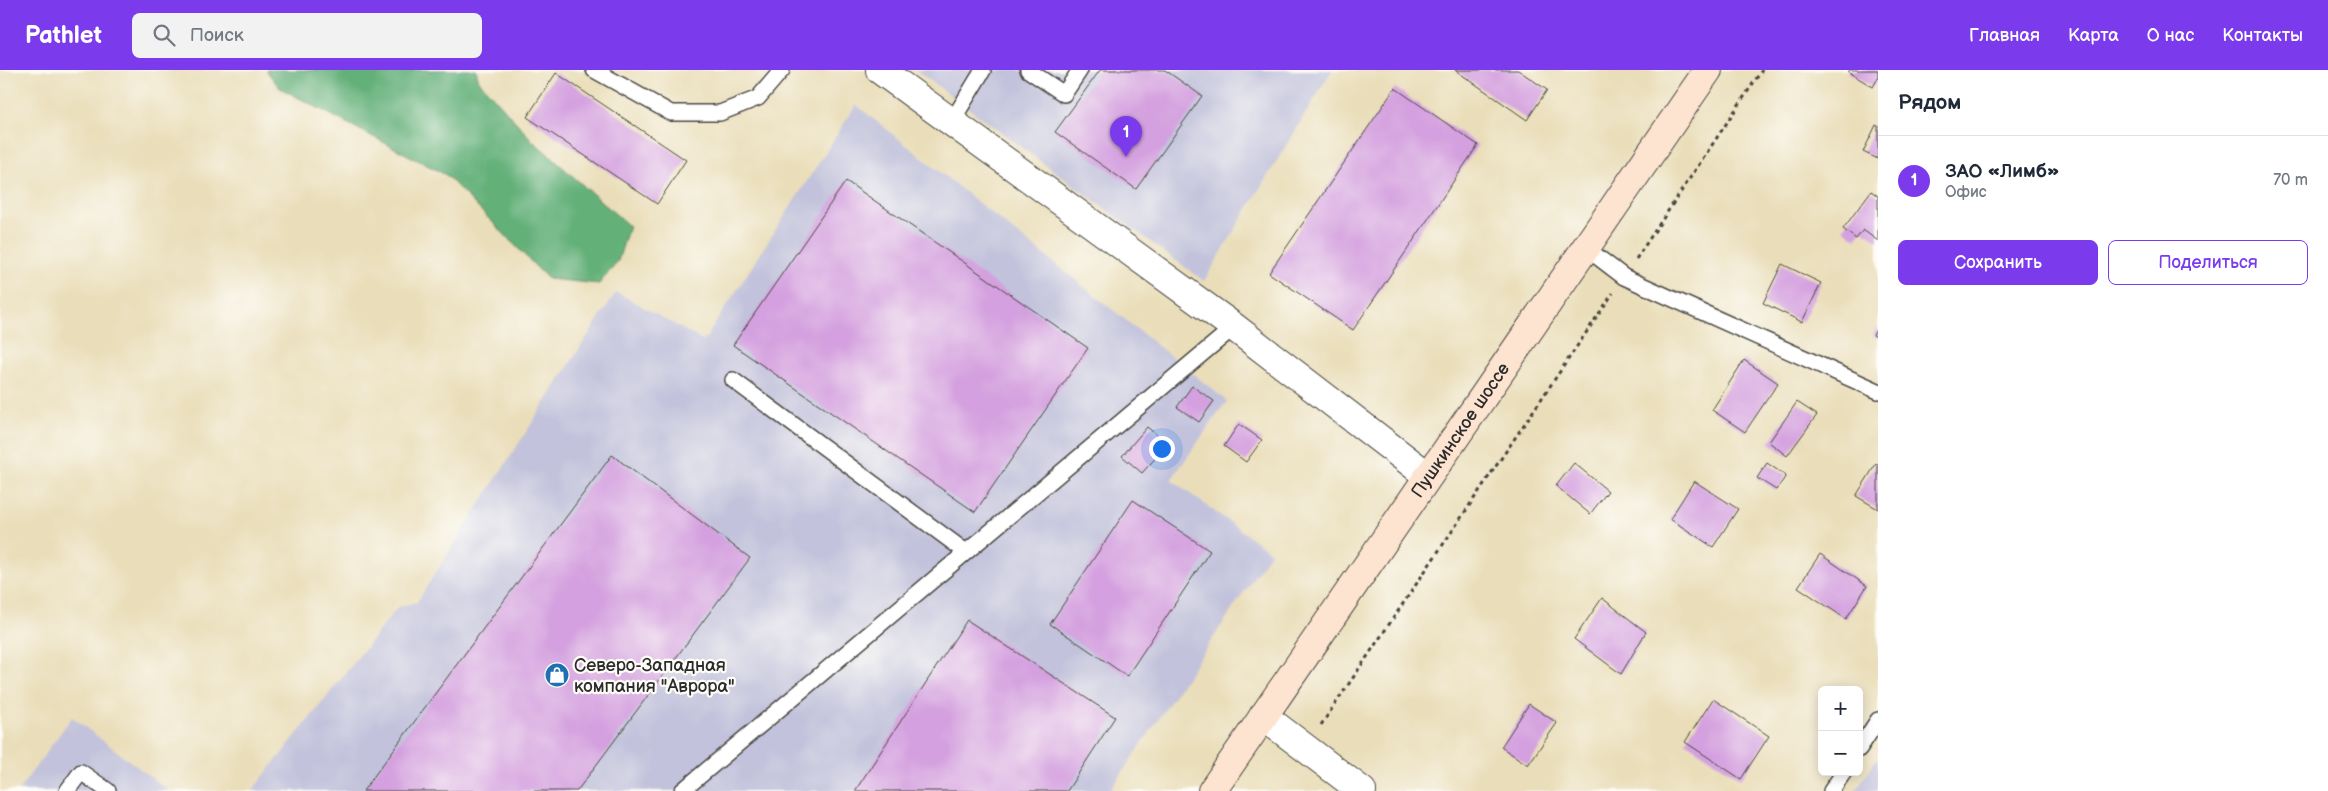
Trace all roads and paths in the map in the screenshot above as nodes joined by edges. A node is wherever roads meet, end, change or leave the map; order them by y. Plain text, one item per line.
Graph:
1 (594, 70) edge
2 (782, 70) edge
3 (880, 70) edge
4 (983, 70) edge
5 (1028, 70) edge
6 (1080, 70) edge
7 (1708, 70) edge
8 (1762, 70) edge
9 (951, 123) junction
10 (1586, 248) junction
11 (1624, 277) junction
12 (1234, 327) junction
13 (733, 380) dead end
14 (1878, 391) edge
15 (1428, 476) junction
16 (966, 552) junction
17 (1263, 716) junction
18 (1878, 720) edge
19 (1863, 743) edge
20 (1305, 748) junction
21 (1841, 776) edge
22 (1359, 790) edge
23 (67, 791) edge
24 (108, 791) edge
25 (682, 791) edge
26 (1212, 791) edge
27 (1831, 791) edge

1 - 2 lane
3 - 9 street
4 - 9 lane
5 - 6 lane
7 - 10 main road, Пушкинское шоссе
8 - 11 path
9 - 12 street
10 - 11 lane
10 - 15 main road, Пушкинское шоссе
11 - 14 lane
11 - 20 path
12 - 15 street
12 - 16 lane
13 - 16 lane
15 - 17 main road, Пушкинское шоссе
16 - 25 lane
17 - 20 street
17 - 26 main road, Пушкинское шоссе
18 - 19 lane
20 - 22 street
21 - 27 lane
23 - 24 lane

